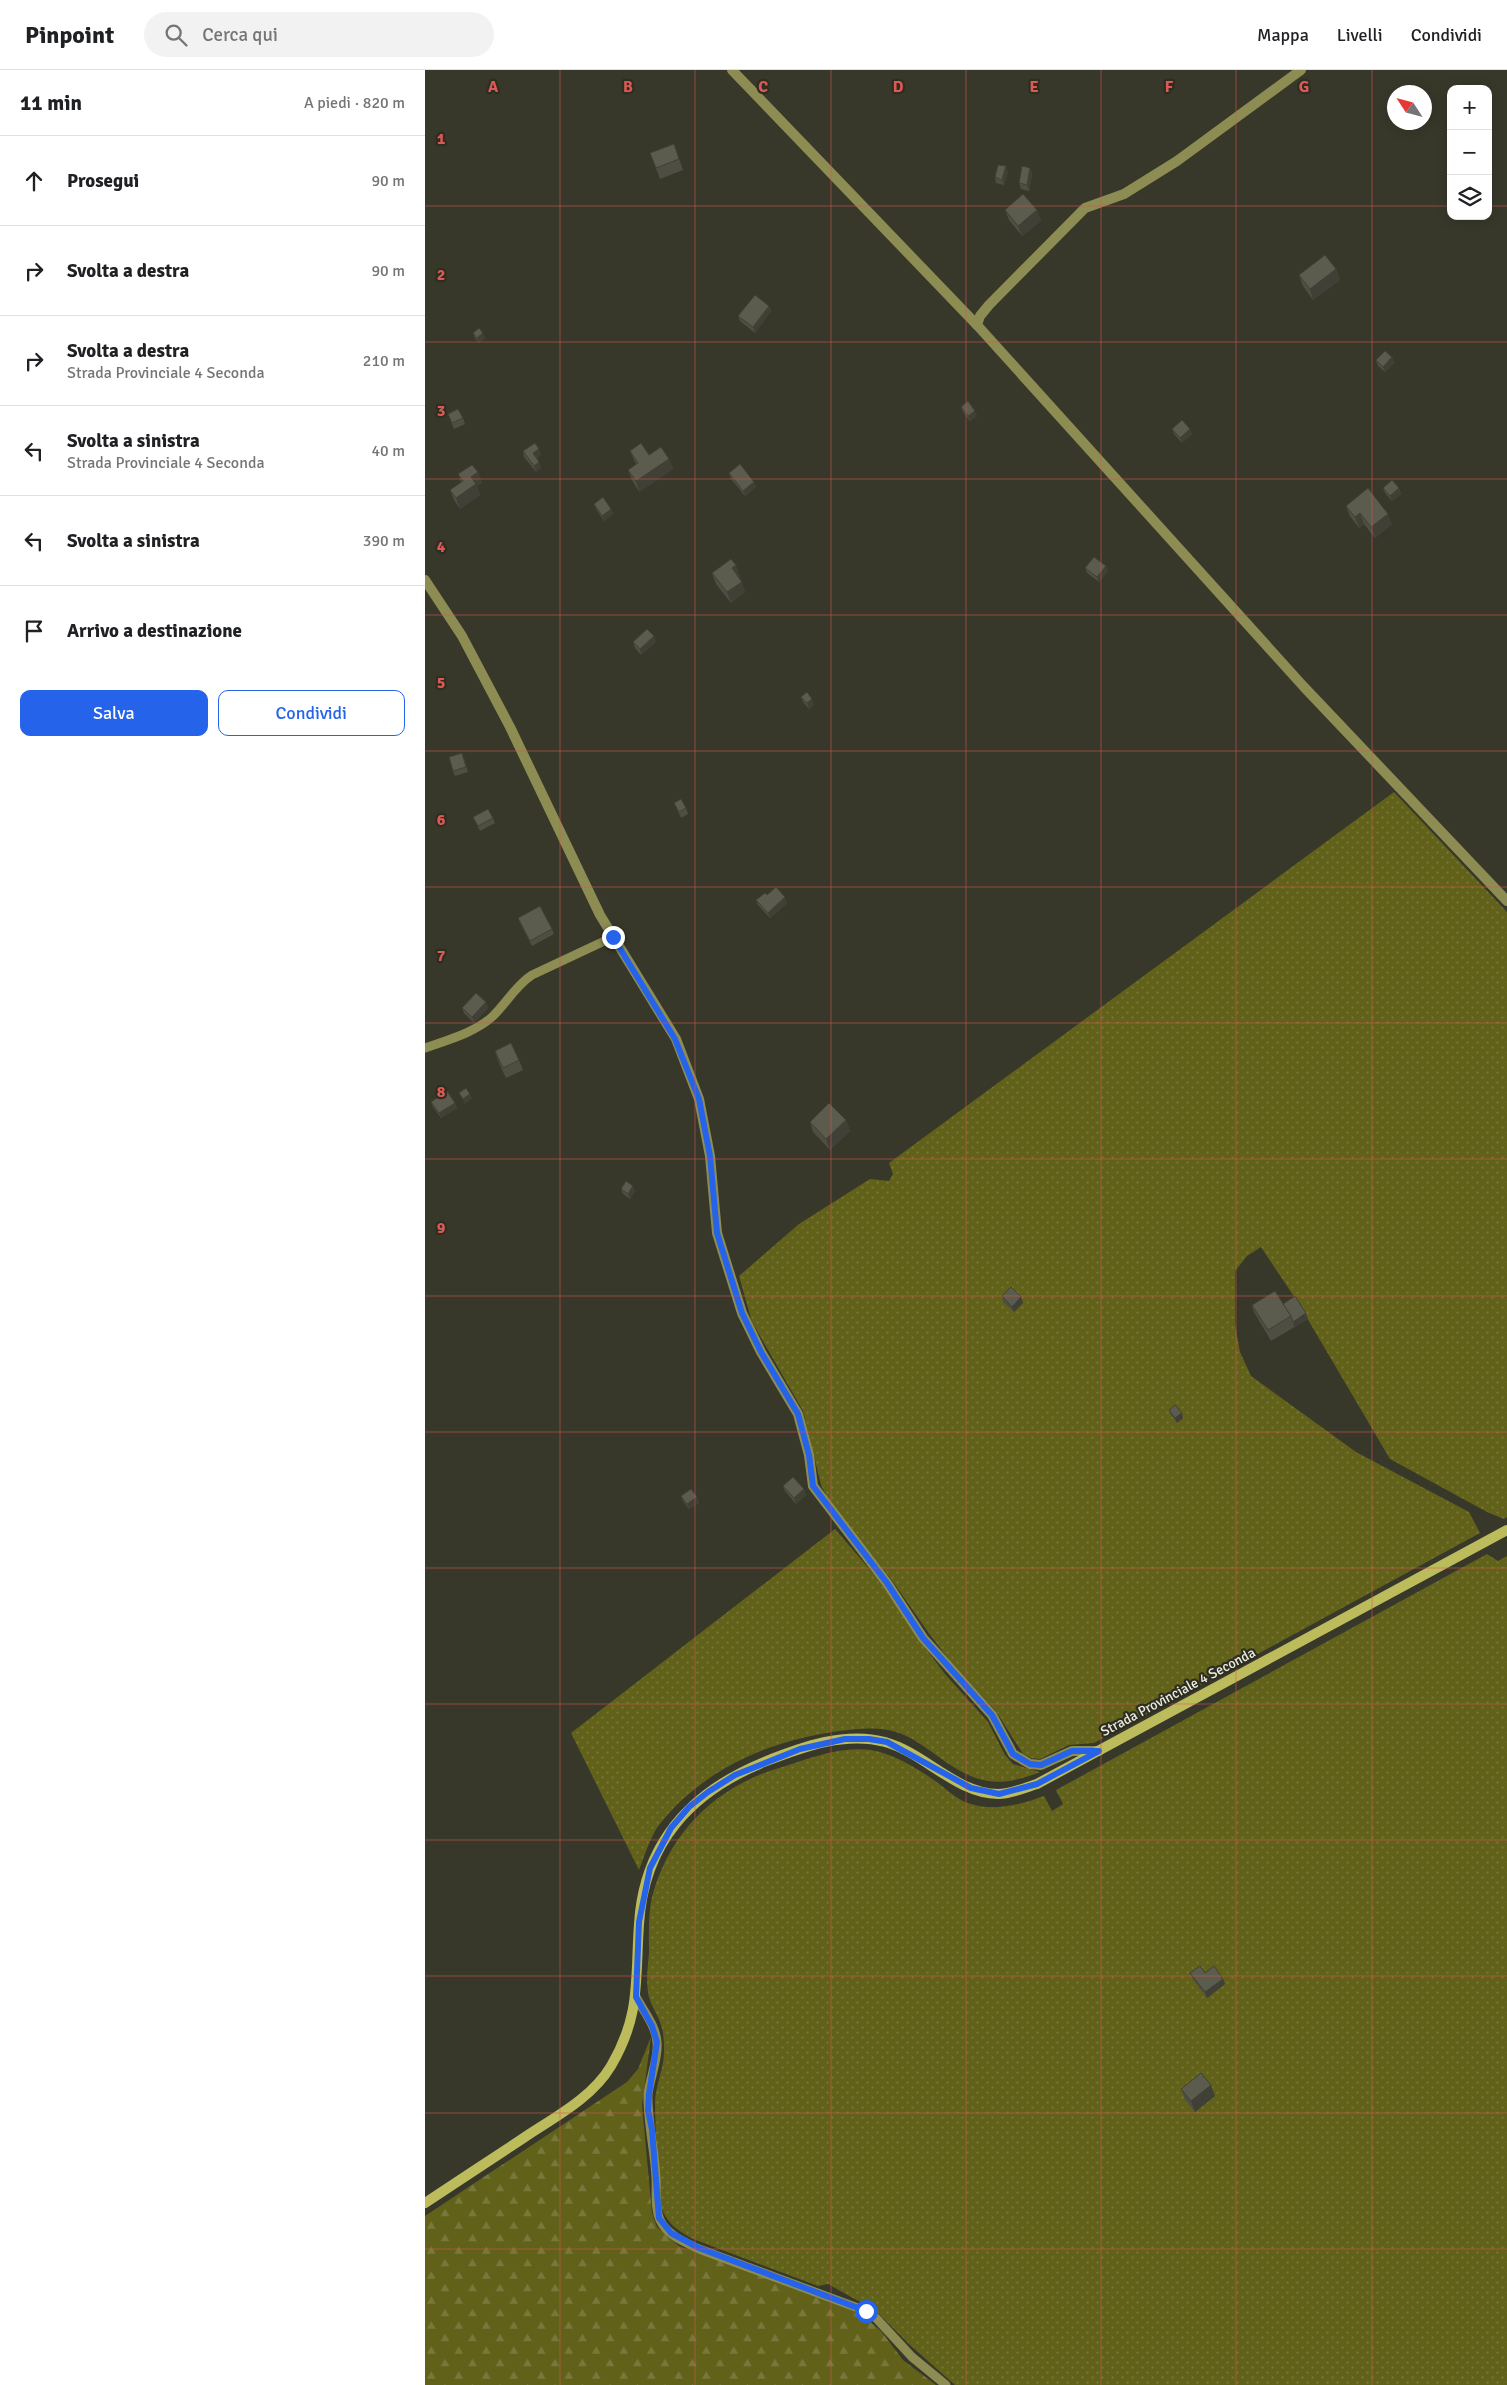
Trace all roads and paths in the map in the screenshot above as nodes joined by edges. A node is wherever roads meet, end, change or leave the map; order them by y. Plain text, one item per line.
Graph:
1 (732, 70) edge
2 (1301, 70) edge
3 (977, 325) junction
4 (425, 580) edge
5 (1507, 901) edge
6 (613, 937) junction
7 (425, 1048) edge
8 (1507, 1530) edge
9 (1099, 1751) junction
10 (636, 1997) junction
11 (425, 2204) edge
12 (946, 2385) edge

1 - 3 street
2 - 3 street
3 - 5 street
4 - 6 street
6 - 7 lane
6 - 9 street
8 - 9 street, Strada Provinciale 4 Seconda
9 - 10 street, Strada Provinciale 4 Seconda
10 - 11 street, Strada Provinciale 4 Seconda
10 - 12 lane

